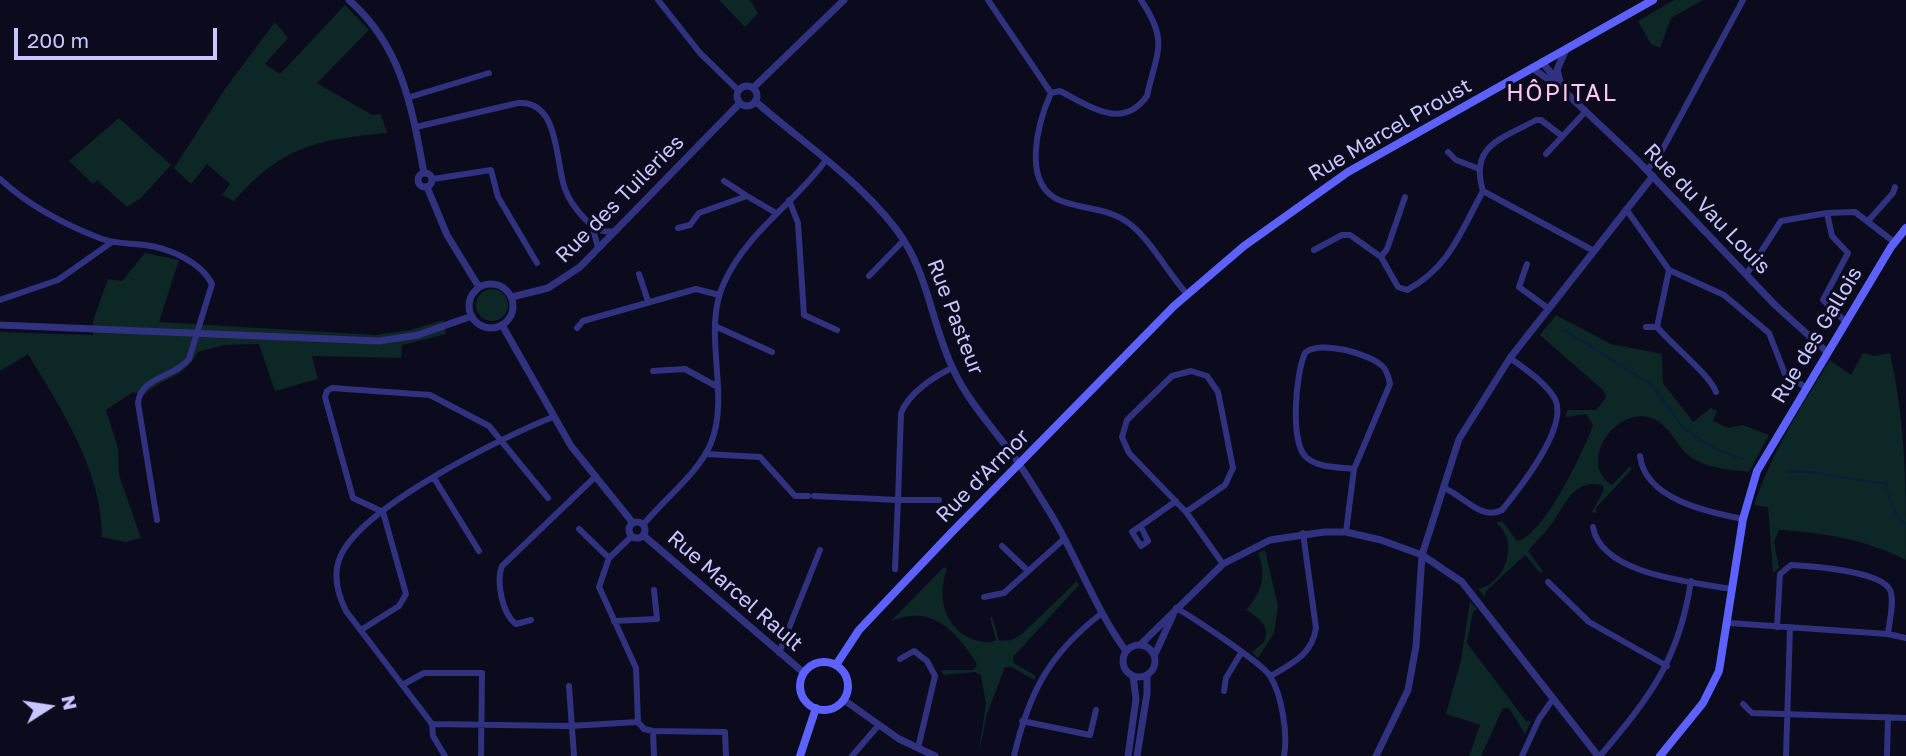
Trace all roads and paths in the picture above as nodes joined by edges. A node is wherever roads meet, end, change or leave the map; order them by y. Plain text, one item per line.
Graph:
1 (349, 0) edge
2 (657, 0) edge
3 (844, 0) edge
4 (988, 0) edge
5 (1141, 0) edge
6 (1653, 0) edge
7 (1743, 0) edge
8 (1566, 49) junction
9 (1542, 62) junction
10 (1532, 68) junction
11 (489, 73) dead end
12 (753, 88) junction
13 (1562, 89) junction
14 (738, 90) junction
15 (1051, 93) junction
16 (410, 97) junction
17 (755, 101) junction
18 (740, 103) junction
19 (1586, 111) junction
20 (416, 127) junction
21 (1562, 136) junction
22 (1448, 152) dead end
23 (1546, 154) dead end
24 (827, 160) junction
25 (1478, 169) junction
26 (424, 173) junction
27 (1650, 173) junction
28 (0, 178) edge
29 (433, 179) junction
30 (724, 181) dead end
31 (427, 187) junction
32 (1895, 187) dead end
33 (1483, 191) junction
34 (747, 196) junction
35 (1405, 197) dead end
36 (789, 200) junction
37 (1626, 209) junction
38 (776, 213) junction
39 (1827, 213) junction
40 (1870, 220) junction
41 (593, 227) junction
42 (678, 228) dead end
43 (1906, 228) edge
44 (615, 231) junction
45 (904, 240) junction
46 (112, 242) junction
47 (1894, 242) junction
48 (598, 248) junction
49 (1314, 250) dead end
50 (1594, 251) junction
51 (1381, 257) junction
52 (537, 263) dead end
53 (1527, 264) dead end
54 (1669, 270) junction
55 (639, 274) dead end
56 (1746, 275) junction
57 (869, 276) dead end
58 (479, 287) junction
59 (1187, 294) junction
60 (719, 295) junction
61 (512, 297) junction
62 (0, 300) edge
63 (648, 300) junction
64 (1547, 311) junction
65 (472, 316) junction
66 (1164, 317) joint
67 (1846, 322) junction
68 (0, 325) edge
69 (502, 325) junction
70 (717, 327) junction
71 (1646, 327) dead end
72 (1657, 327) junction
73 (577, 328) dead end
74 (836, 330) dead end
75 (198, 333) junction
76 (772, 352) dead end
77 (1827, 352) junction
78 (1510, 358) junction
79 (952, 368) junction
80 (653, 371) dead end
81 (716, 386) junction
82 (1805, 387) junction
83 (1716, 392) dead end
84 (553, 417) junction
85 (501, 442) junction
86 (705, 454) junction
87 (1640, 456) dead end
88 (1019, 465) junction
89 (1354, 469) junction
90 (596, 476) junction
91 (434, 478) junction
92 (1444, 488) junction
93 (548, 498) dead end
94 (898, 500) junction
95 (939, 500) dead end
96 (1176, 501) junction
97 (383, 512) junction
98 (1186, 512) junction
99 (1743, 519) junction
100 (157, 520) dead end
101 (633, 523) junction
102 (643, 526) junction
103 (1141, 527) dead end
104 (1593, 527) dead end
105 (579, 529) dead end
106 (1346, 532) junction
107 (1303, 533) junction
108 (643, 535) junction
109 (632, 536) junction
110 (1064, 538) junction
111 (1002, 546) dead end
112 (820, 550) dead end
113 (480, 551) dead end
114 (1422, 555) junction
115 (609, 558) junction
116 (1223, 564) junction
117 (895, 569) dead end
118 (1028, 571) junction
119 (1691, 581) junction
120 (1548, 582) dead end
121 (1732, 589) junction
122 (654, 590) dead end
123 (984, 597) dead end
124 (1176, 608) junction
125 (1102, 613) junction
126 (531, 620) dead end
127 (614, 621) junction
128 (1729, 623) junction
129 (1777, 627) junction
130 (1790, 628) junction
131 (361, 630) junction
132 (1888, 634) junction
133 (1906, 638) edge
134 (1141, 644) junction
135 (1126, 651) junction
136 (779, 653) junction
137 (1241, 653) junction
138 (1155, 654) junction
139 (900, 659) dead end
140 (836, 665) junction
141 (1667, 666) junction
142 (804, 673) junction
143 (1147, 675) junction
144 (1133, 676) junction
145 (1271, 676) junction
146 (404, 684) junction
147 (569, 686) dead end
148 (1224, 691) dead end
149 (1553, 699) junction
150 (844, 700) junction
151 (1743, 704) dead end
152 (816, 708) junction
153 (1096, 710) dead end
154 (1787, 714) junction
155 (1888, 717) junction
156 (1906, 718) edge
157 (1022, 721) junction
158 (638, 722) junction
159 (432, 724) junction
160 (482, 724) junction
161 (569, 726) junction
162 (878, 726) junction
163 (653, 732) junction
164 (918, 748) junction
165 (1665, 754) edge
166 (445, 756) edge
167 (481, 756) edge
168 (574, 756) edge
169 (654, 756) edge
170 (726, 756) edge
171 (800, 756) edge
172 (852, 756) edge
173 (935, 756) edge
174 (1014, 756) edge
175 (1128, 756) edge
176 (1137, 756) edge
177 (1284, 756) edge
178 (1376, 756) edge
179 (1522, 756) edge
180 (1599, 756) edge
181 (1786, 756) edge
182 (1887, 756) edge

1 - 16 street
2 - 14 street
3 - 12 street
4 - 15 street
5 - 15 street
6 - 8 main road, Rue Marcel Proust
7 - 27 street
8 - 9 main road, Rue Marcel Proust
8 - 13 street
9 - 10 main road, Rue Marcel Proust
9 - 13 street, Rue du Vau Louis
10 - 13 street, Rue du Vau Louis
10 - 59 main road, Rue Marcel Proust
11 - 16 street
12 - 14 street
12 - 17 street
13 - 19 street, Rue du Vau Louis
14 - 18 street
15 - 59 street
16 - 20 street
17 - 18 street
17 - 24 street, Rue Pasteur
18 - 44 street, Rue des Tuileries
19 - 21 street
19 - 27 street, Rue du Vau Louis
20 - 26 street
20 - 41 street
21 - 23 street
21 - 25 street
22 - 25 street
24 - 36 street
24 - 45 street, Rue Pasteur
25 - 33 street
26 - 29 street
26 - 31 street
27 - 37 street
27 - 56 street, Rue du Vau Louis
28 - 46 street
29 - 31 street
29 - 52 street
30 - 34 street
31 - 58 street
32 - 40 street
33 - 50 street
33 - 51 street
34 - 38 street
34 - 42 street
35 - 51 street
36 - 38 street
36 - 74 street
37 - 50 street
37 - 54 street
38 - 60 street
39 - 40 street
39 - 56 street
39 - 67 street
40 - 47 street
41 - 44 street
41 - 48 street
43 - 47 main road, Rue des Gallois
44 - 48 street, Rue des Tuileries
45 - 57 street
45 - 79 street, Rue Pasteur
46 - 62 street
46 - 75 street
47 - 67 main road, Rue des Gallois
48 - 61 street, Rue des Tuileries
49 - 51 street
50 - 64 street
53 - 64 street
54 - 72 street
54 - 82 street
55 - 63 street
56 - 77 street, Rue du Vau Louis
58 - 61 street
58 - 65 street
59 - 66 main road, Rue Marcel Proust
60 - 63 street
60 - 70 street
61 - 69 street
63 - 73 street
64 - 78 street
65 - 69 street
65 - 75 street
66 - 88 main road, Rue d'Armor
67 - 77 main road, Rue des Gallois
68 - 75 street
69 - 84 street
70 - 76 street
70 - 81 street
71 - 72 street
72 - 83 street
75 - 100 street
77 - 82 main road, Rue des Gallois
78 - 92 street
78 - 92 street
79 - 88 street, Rue Pasteur
79 - 94 street
80 - 81 street
81 - 86 street
82 - 99 main road, Rue des Gallois
84 - 85 street
84 - 90 street
85 - 91 street
85 - 93 street
85 - 97 street
86 - 94 street
86 - 102 street
87 - 99 street
88 - 110 street, Rue Pasteur
88 - 140 main road, Rue d'Armor
89 - 89 street
89 - 106 street
90 - 101 street
90 - 126 street
91 - 97 street
91 - 113 street
92 - 114 street
94 - 95 street
94 - 117 street
96 - 98 street
96 - 98 street
96 - 103 street
97 - 131 street
97 - 131 street
98 - 116 street
99 - 121 main road, Rue des Gallois
101 - 102 street
101 - 109 street
102 - 108 street
104 - 119 street
105 - 115 street
106 - 107 street
106 - 114 street
107 - 116 street
107 - 145 street
108 - 109 street
108 - 136 street, Rue Marcel Rault
109 - 115 street
110 - 118 street
110 - 125 street, Rue Pasteur
111 - 118 street
112 - 136 street
114 - 149 street
114 - 178 street
115 - 127 street
116 - 124 street
118 - 123 street
119 - 121 street
119 - 141 street
120 - 141 street
121 - 128 main road, Rue des Gallois
122 - 127 street
124 - 134 street
124 - 137 street
124 - 138 street
125 - 135 street, Rue Pasteur
125 - 157 street
127 - 158 street
128 - 129 street
128 - 165 main road, Rue des Gallois
129 - 130 street
129 - 132 street
130 - 132 street
130 - 154 street
131 - 146 street
132 - 133 street
134 - 135 street
134 - 138 street
135 - 144 street
136 - 142 street, Rue Marcel Rault
137 - 145 street
137 - 148 street
138 - 143 street
139 - 164 street
140 - 142 main road
140 - 150 main road
141 - 180 street
142 - 152 main road
143 - 144 street
143 - 176 street
144 - 175 street
145 - 177 street
146 - 159 street
146 - 160 street
147 - 161 street
149 - 179 street
149 - 180 street
150 - 152 main road
150 - 162 street
151 - 154 street
152 - 171 main road
153 - 157 street
154 - 155 street
154 - 181 street
155 - 156 street
155 - 182 street
157 - 174 street
158 - 161 street
158 - 163 street
159 - 160 street
159 - 166 street
160 - 161 street
160 - 167 street
161 - 168 street
162 - 164 street
162 - 172 street
163 - 169 street
163 - 170 street
164 - 173 street

